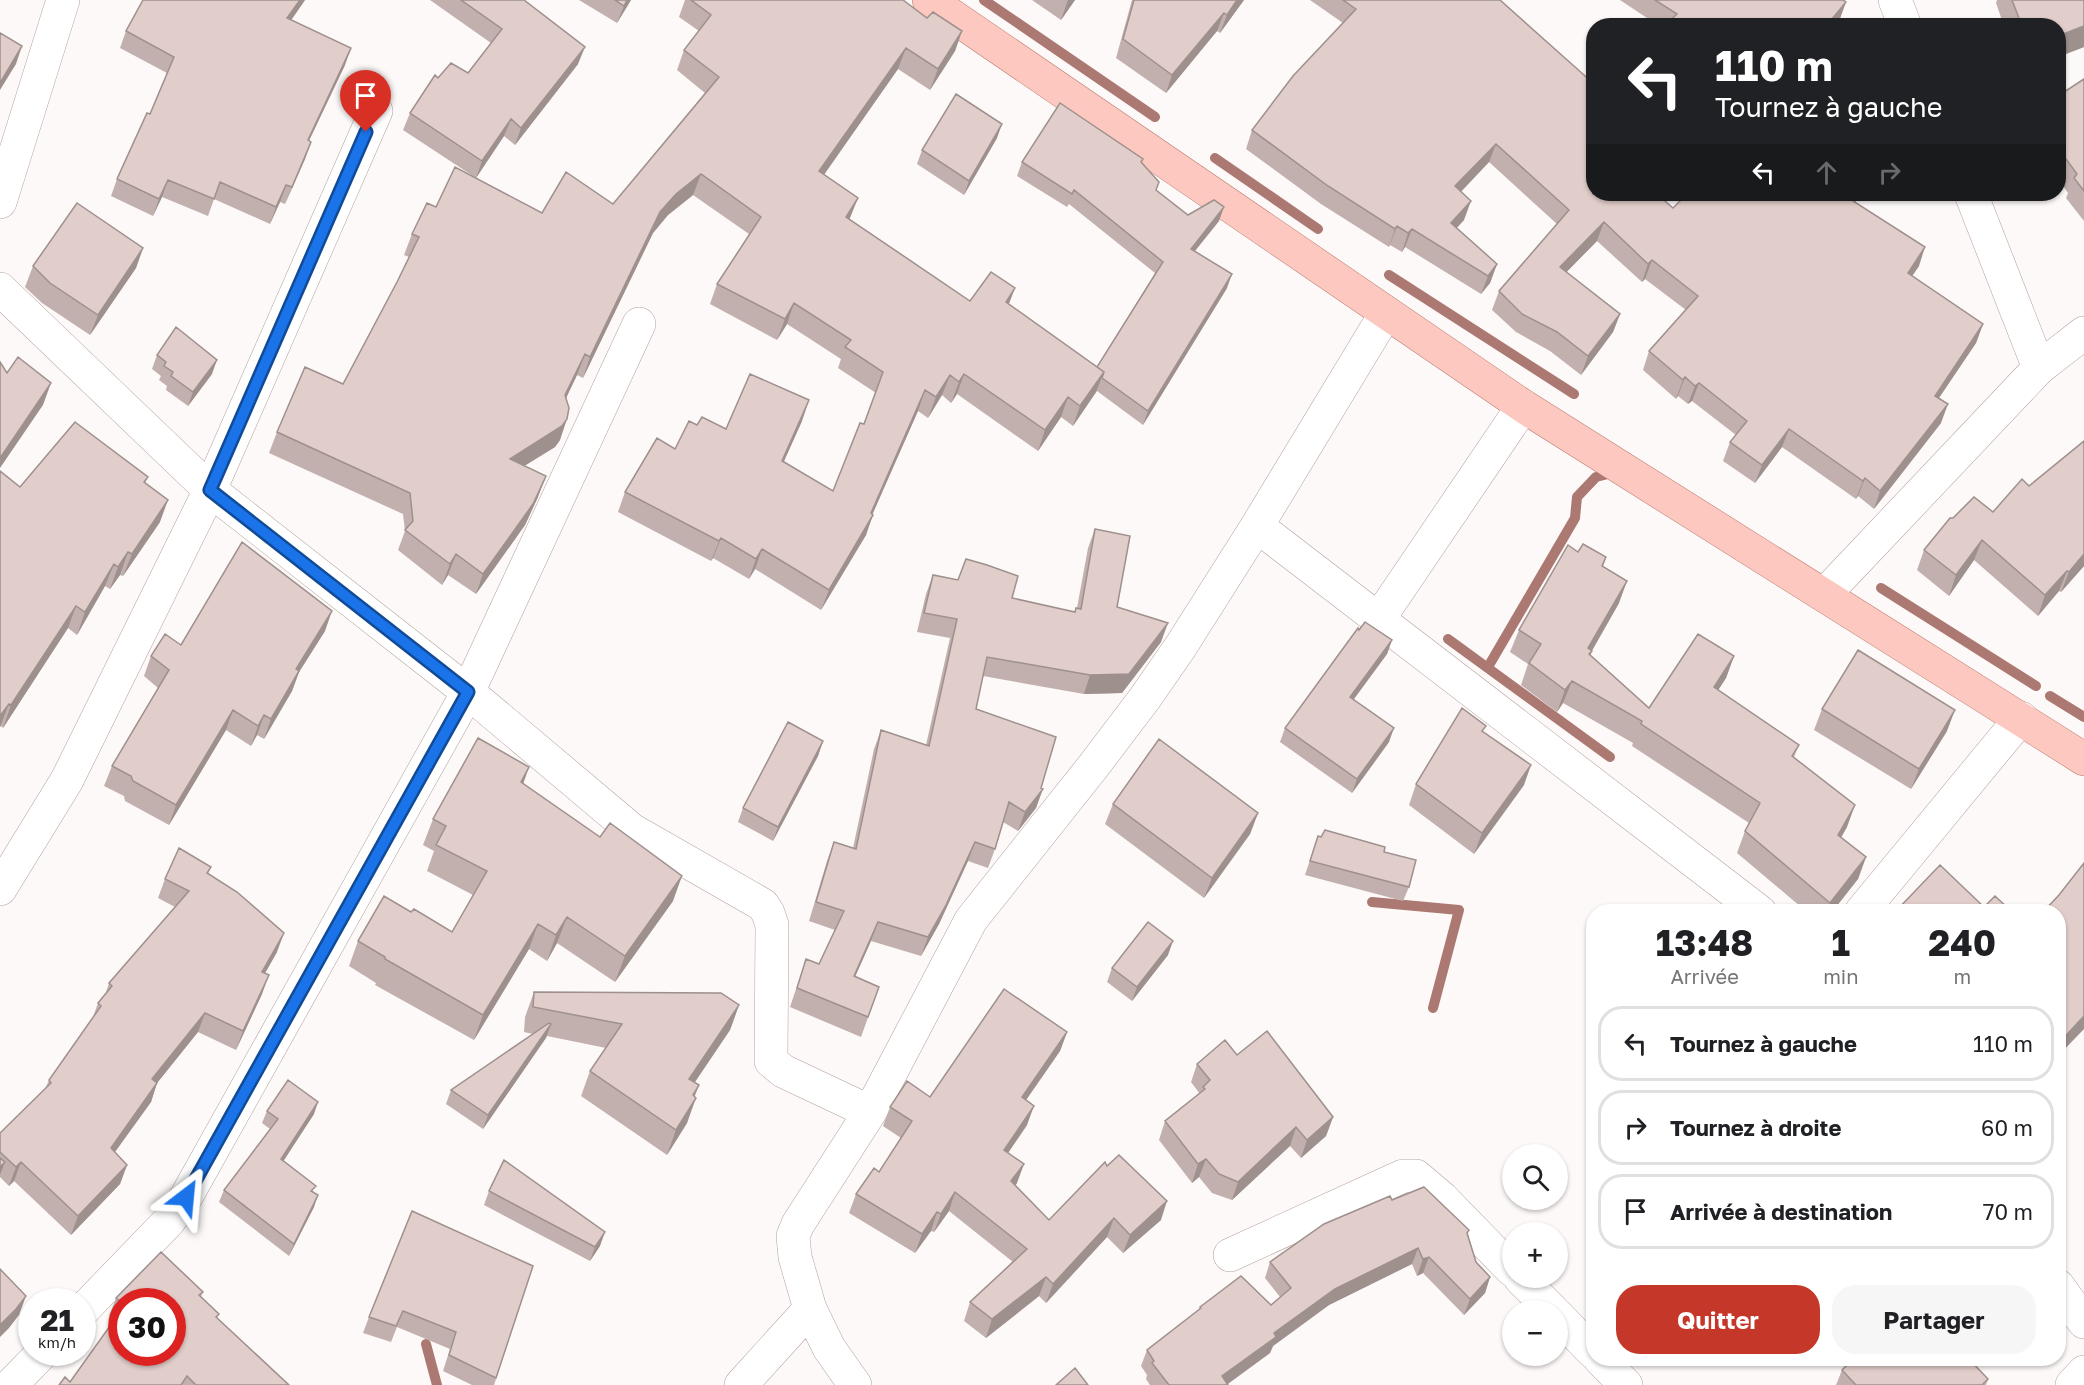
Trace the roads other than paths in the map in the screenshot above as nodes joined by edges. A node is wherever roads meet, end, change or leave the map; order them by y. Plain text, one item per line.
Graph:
1 (63, 0) edge
2 (929, 0) edge
3 (1895, 0) edge
4 (1902, 18) edge
5 (376, 111) dead end
6 (1974, 201) edge
7 (0, 202) edge
8 (0, 290) edge
9 (1386, 313) junction
10 (639, 324) dead end
11 (2084, 333) edge
12 (2039, 368) junction
13 (1523, 406) junction
14 (210, 490) junction
15 (1257, 526) junction
16 (1824, 595) junction
17 (1378, 620) junction
18 (468, 692) junction
19 (2021, 718) junction
20 (2084, 759) edge
21 (0, 889) edge
22 (1750, 904) edge
23 (1868, 904) edge
24 (870, 1112) junction
25 (1230, 1255) dead end
26 (1502, 1260) edge
27 (1530, 1288) edge
28 (96, 1297) edge
29 (2066, 1297) edge
30 (1542, 1300) edge
31 (810, 1309) junction
32 (2084, 1322) edge
33 (1568, 1326) edge
34 (1586, 1345) edge
35 (30, 1366) edge
36 (1607, 1366) edge
37 (2084, 1372) edge
38 (12, 1385) edge
39 (741, 1385) edge
40 (855, 1385) edge
41 (1626, 1385) edge
42 (2072, 1385) edge

1 - 7 street
2 - 9 main road
3 - 4 street
5 - 14 street
6 - 12 street
8 - 14 street
9 - 13 main road
9 - 15 street
10 - 18 street
11 - 12 street
12 - 16 street
13 - 16 main road
13 - 17 street
14 - 18 street
14 - 21 street
15 - 17 street
15 - 24 street
16 - 19 main road
17 - 22 street
18 - 24 street
18 - 28 street
19 - 20 main road
19 - 23 street
24 - 31 street
25 - 26 street
27 - 30 street
29 - 32 street
31 - 39 street
31 - 40 street
33 - 34 street
35 - 38 street
36 - 41 street
37 - 42 street

